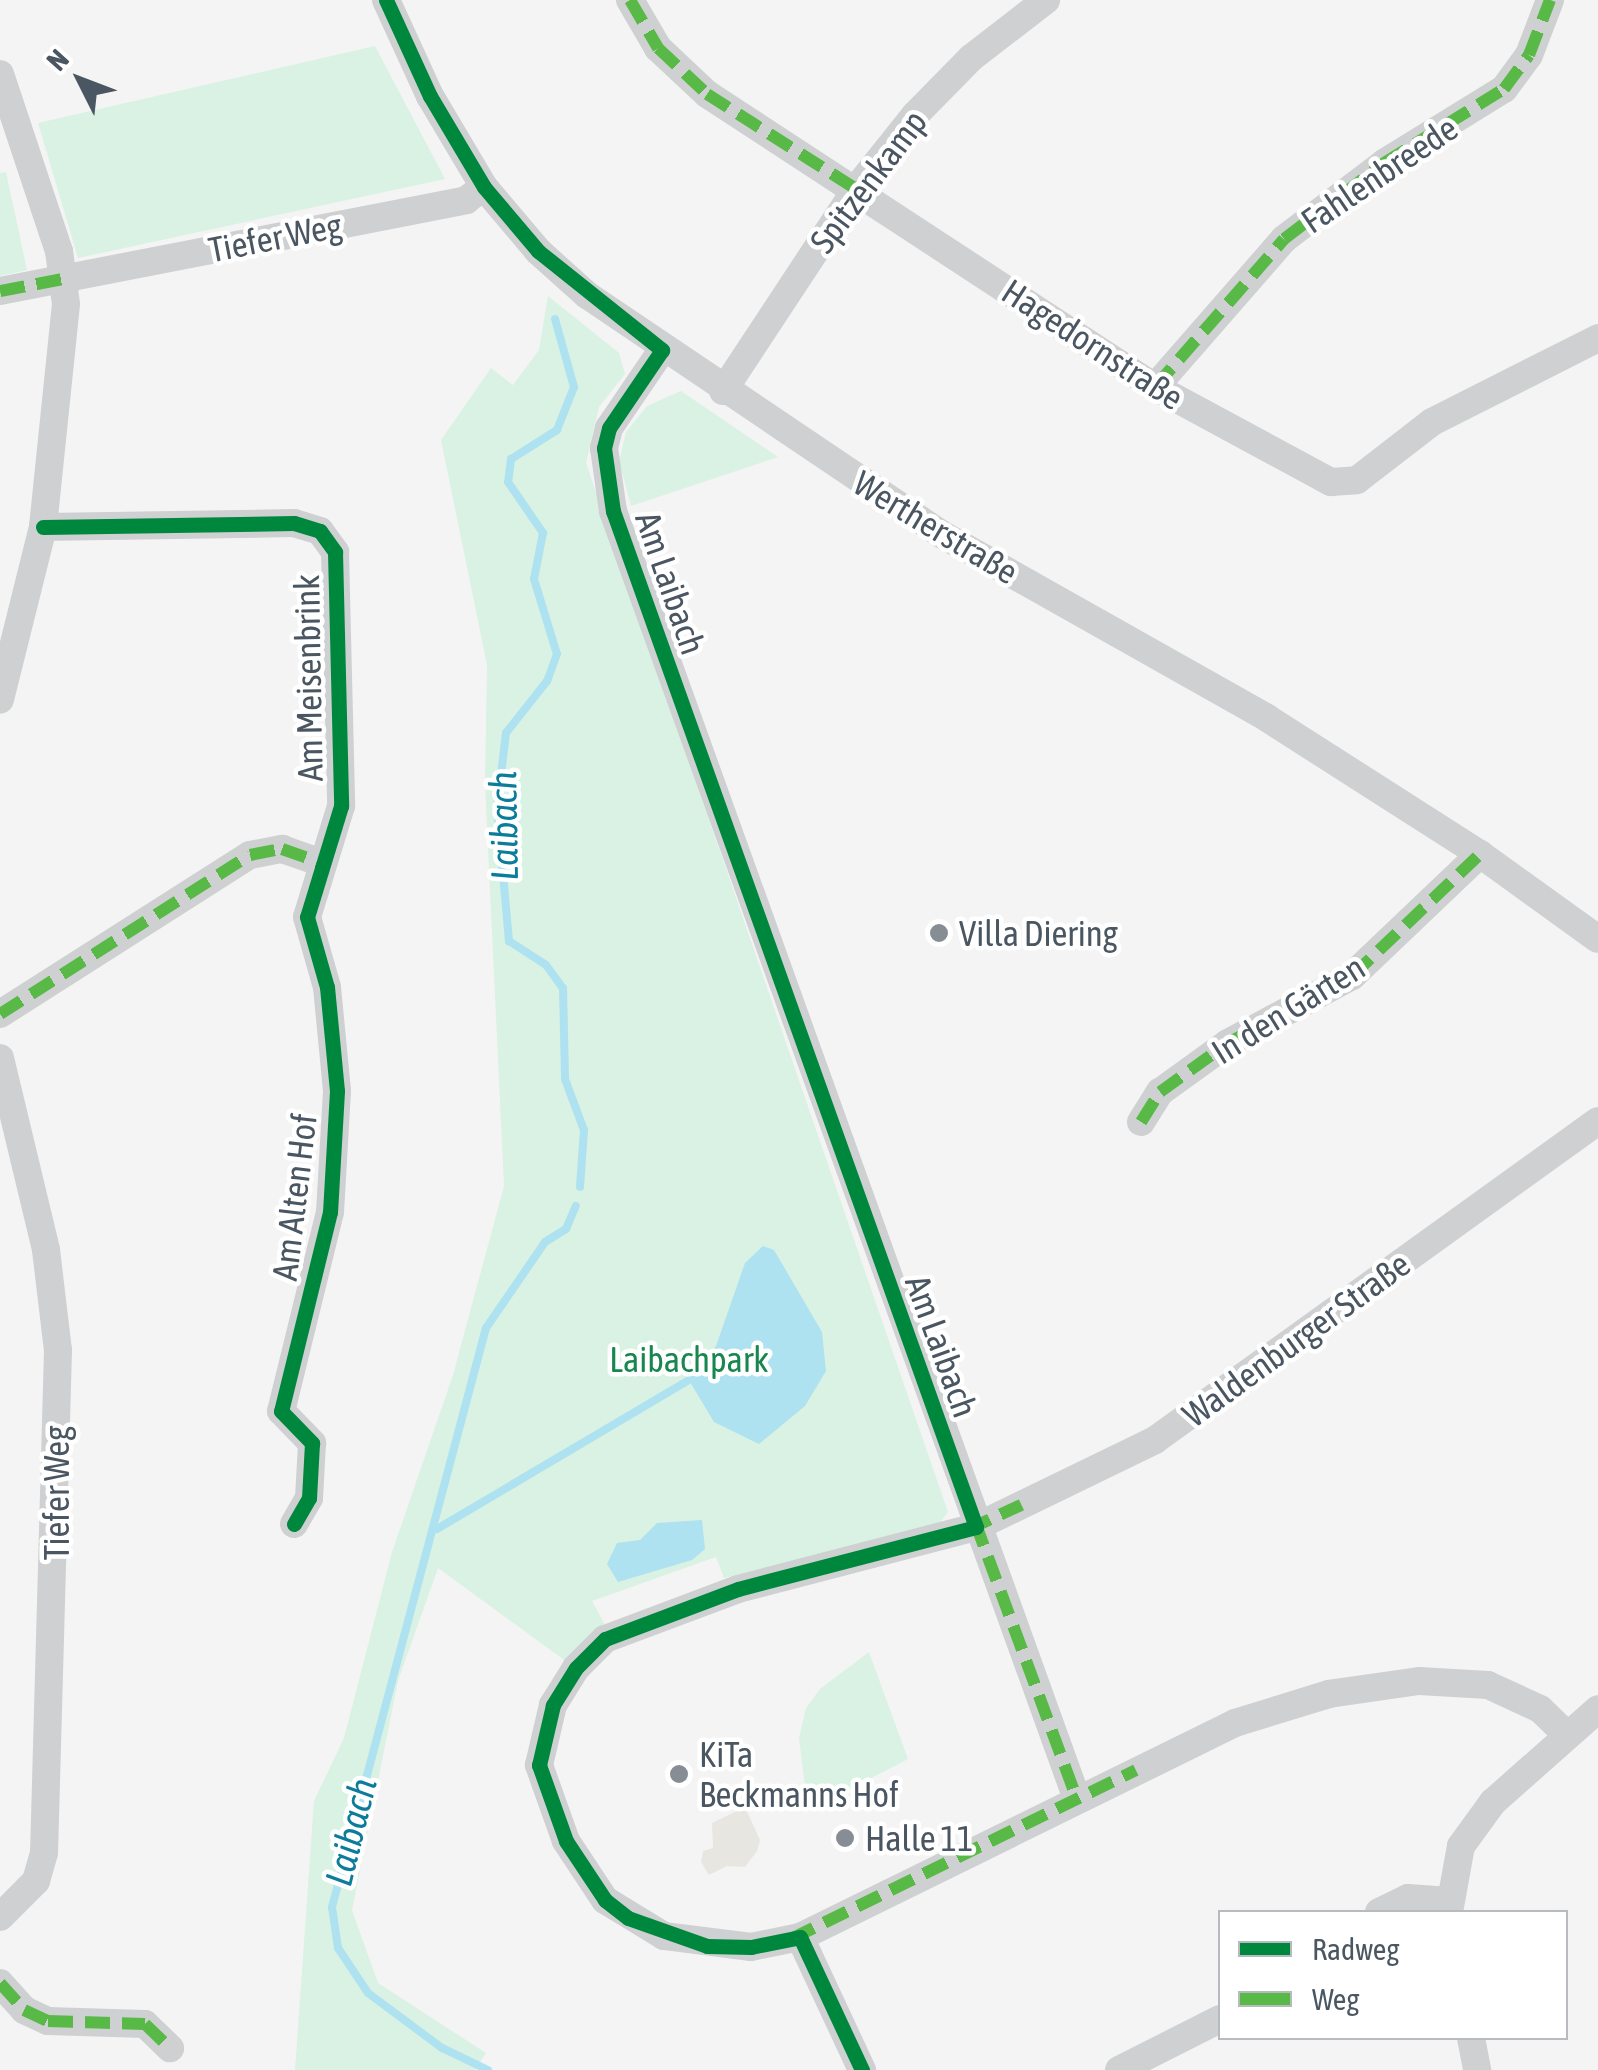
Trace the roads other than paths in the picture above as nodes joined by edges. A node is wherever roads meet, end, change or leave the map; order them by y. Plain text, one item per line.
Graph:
1 (386, 0) edge
2 (630, 0) edge
3 (1046, 0) edge
4 (1550, 0) edge
5 (0, 74) edge
6 (484, 188) junction
7 (856, 189) junction
8 (64, 279) junction
9 (0, 291) edge
10 (1598, 338) edge
11 (662, 350) junction
12 (1154, 387) junction
13 (723, 391) junction
14 (43, 527) junction
15 (0, 700) edge
16 (1480, 854) junction
17 (322, 863) junction
18 (1598, 938) edge
19 (0, 1014) edge
20 (0, 1058) edge
21 (1598, 1121) edge
22 (1141, 1122) dead end
23 (294, 1524) dead end
24 (976, 1527) junction
25 (1588, 1722) edge
26 (1076, 1799) junction
27 (1448, 1907) edge
28 (1383, 1910) edge
29 (0, 1917) edge
30 (800, 1937) junction
31 (0, 1983) edge
32 (1218, 2020) edge
33 (1472, 2040) edge
34 (170, 2048) dead end
35 (862, 2070) edge
36 (1119, 2070) edge
37 (1477, 2070) edge

1 - 6 street, Wertherstraße
2 - 7 street, Hagedornstraße
3 - 7 street, Spitzenkamp
4 - 12 street, Fahlenbreede
5 - 8 street
6 - 8 street, Tiefer Weg
6 - 11 street, Wertherstraße
7 - 12 street, Hagedornstraße
7 - 13 street, Spitzenkamp
8 - 9 street, Tiefer Weg
8 - 14 street
10 - 12 street, Hagedornstraße
11 - 13 street, Wertherstraße
11 - 24 street, Am Laibach
13 - 16 street, Wertherstraße
14 - 15 street
14 - 17 street, Am Meisenbrink
16 - 18 street, Wertherstraße
16 - 22 street, In den Gärten
17 - 19 street
17 - 23 street, Am Alten Hof
20 - 29 street, Tiefer Weg
21 - 24 street, Waldenburger Straße
24 - 26 street, Am Laibach
24 - 30 street
25 - 26 street
25 - 27 street
26 - 30 street
27 - 28 street
30 - 35 street
31 - 34 street
32 - 36 street
33 - 37 street

